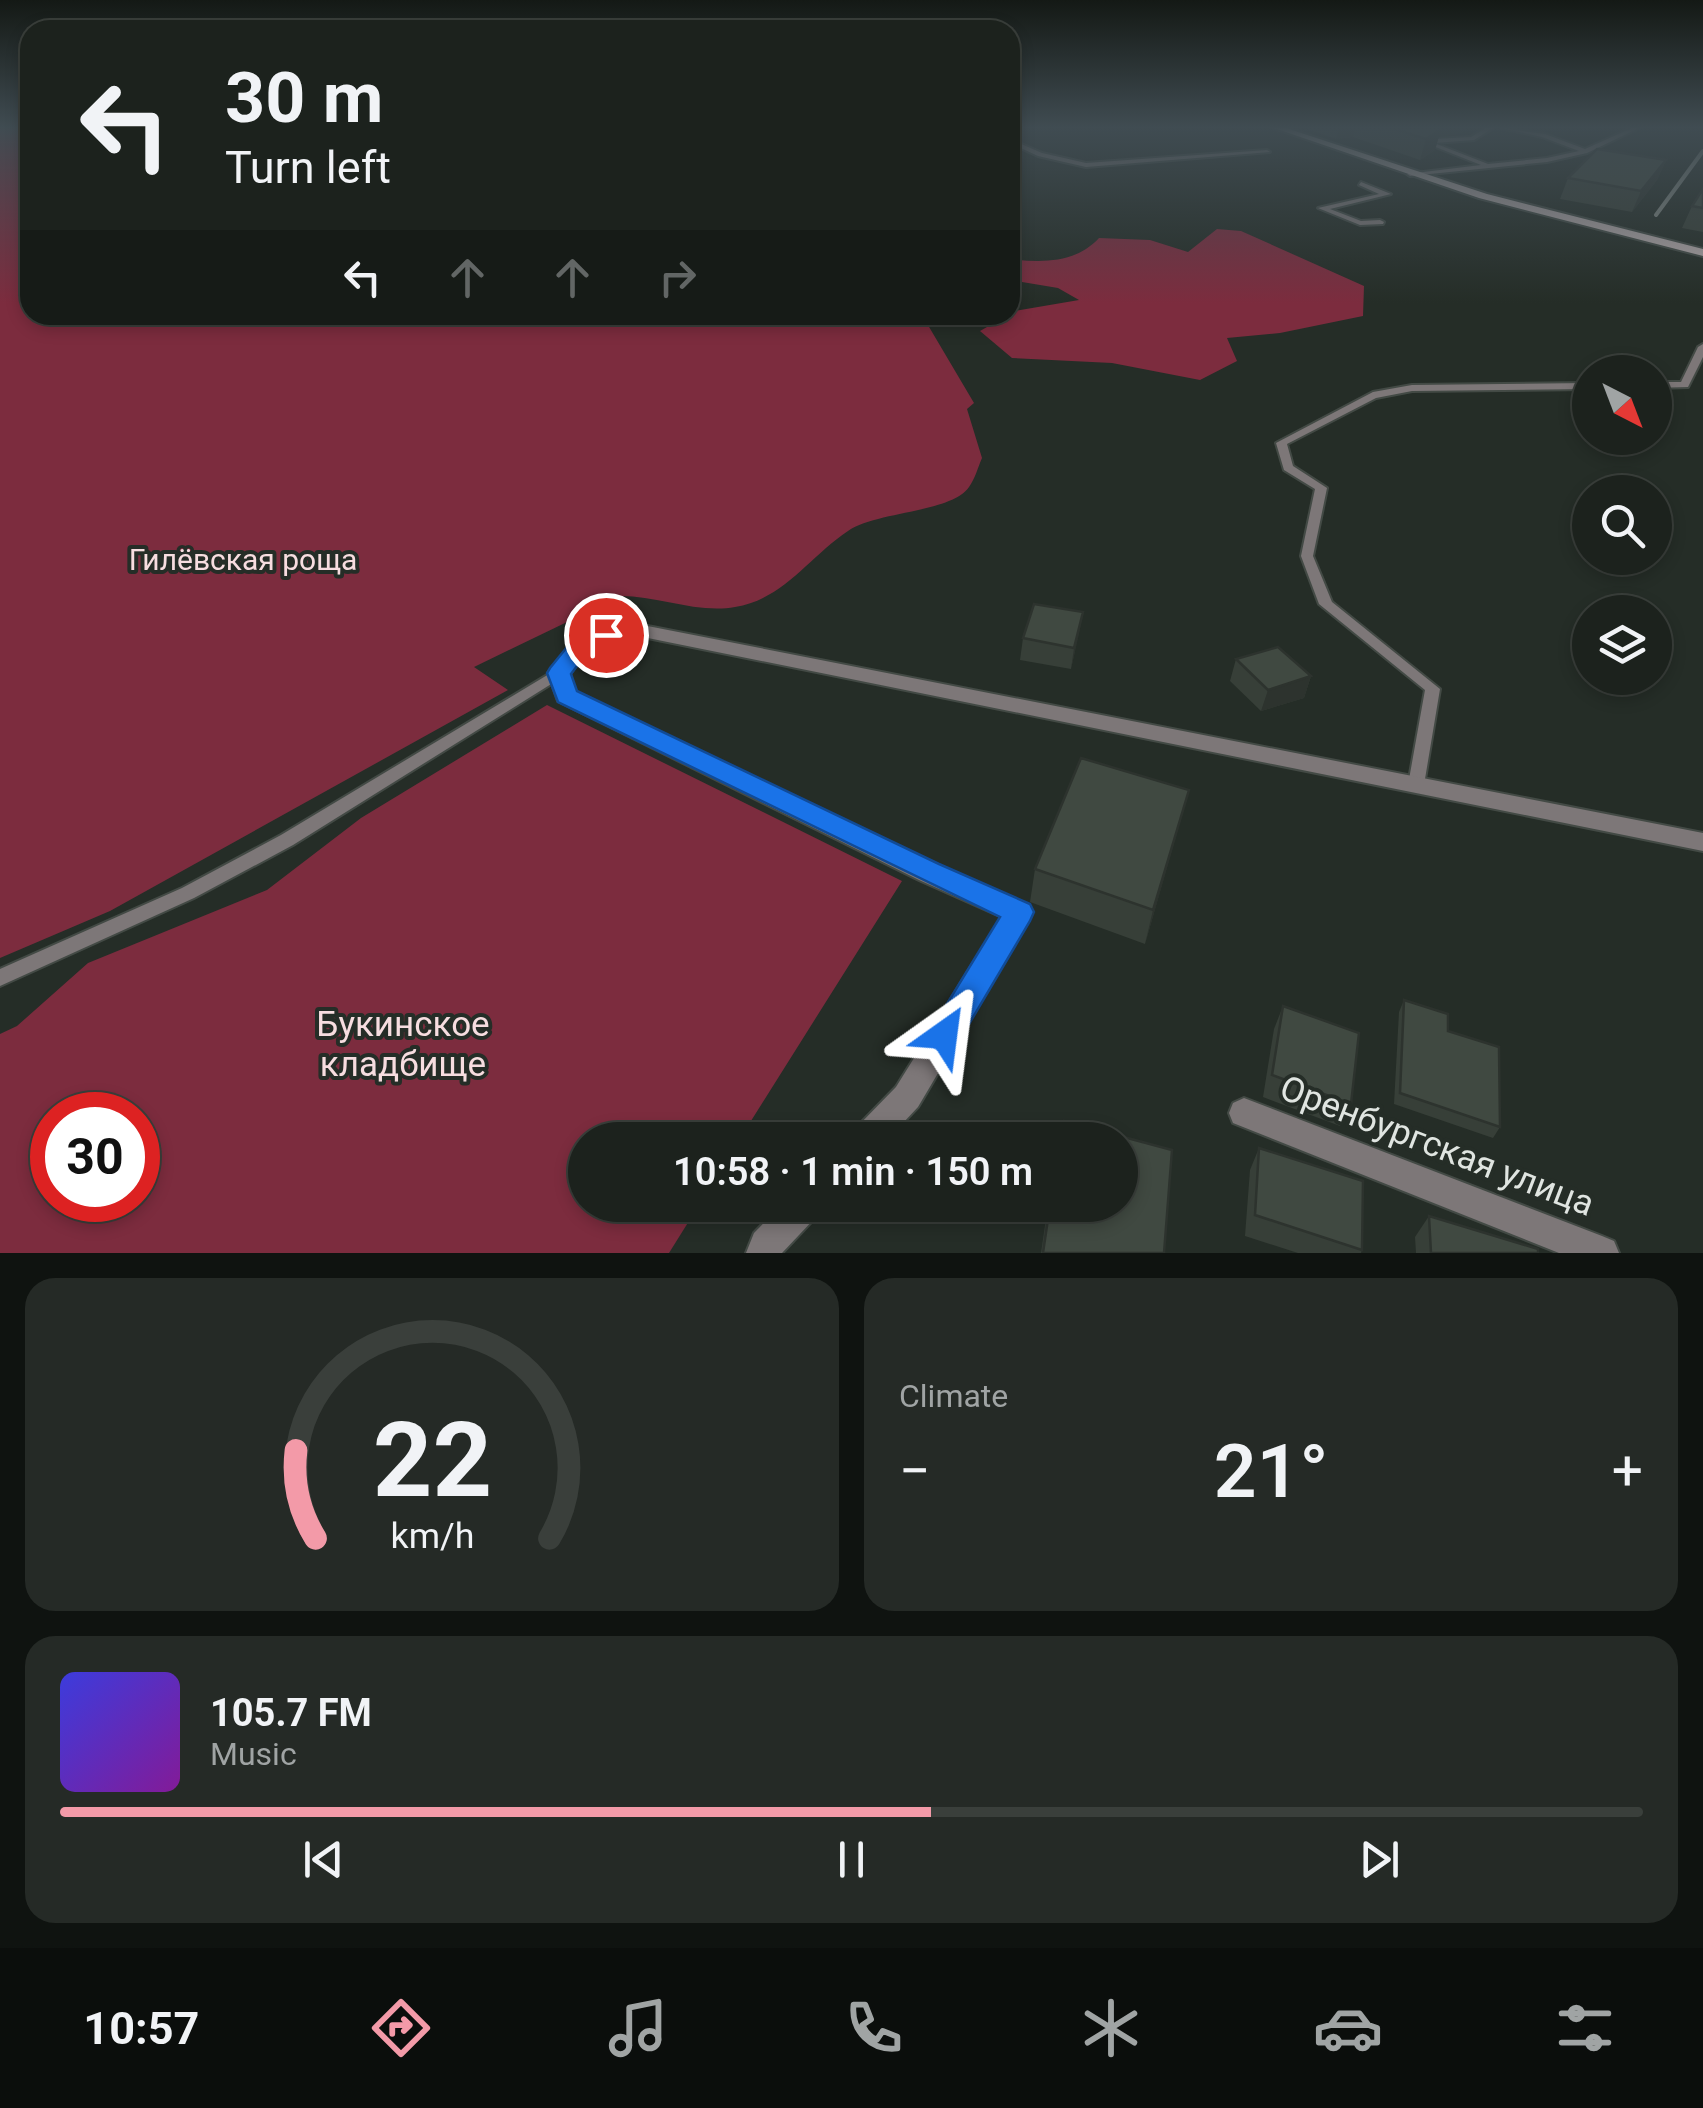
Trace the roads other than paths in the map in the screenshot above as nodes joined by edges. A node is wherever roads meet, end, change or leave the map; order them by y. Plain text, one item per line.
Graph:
1 (1367, 186) edge
2 (1456, 186) edge
3 (1380, 222) dead end
4 (1703, 253) edge
5 (1703, 347) edge
6 (1672, 385) edge
7 (1572, 386) edge
8 (559, 673) junction
9 (1416, 786) junction
10 (1703, 842) edge
11 (0, 978) edge
12 (1244, 1113) dead end
13 (883, 1122) edge
14 (788, 1222) edge
15 (763, 1253) edge
16 (1602, 1253) edge

1 - 3 lane
2 - 4 street
5 - 6 lane
7 - 9 lane
8 - 9 street
8 - 11 lane
8 - 13 street
9 - 10 street
12 - 16 street, Оренбургская улица
14 - 15 street

